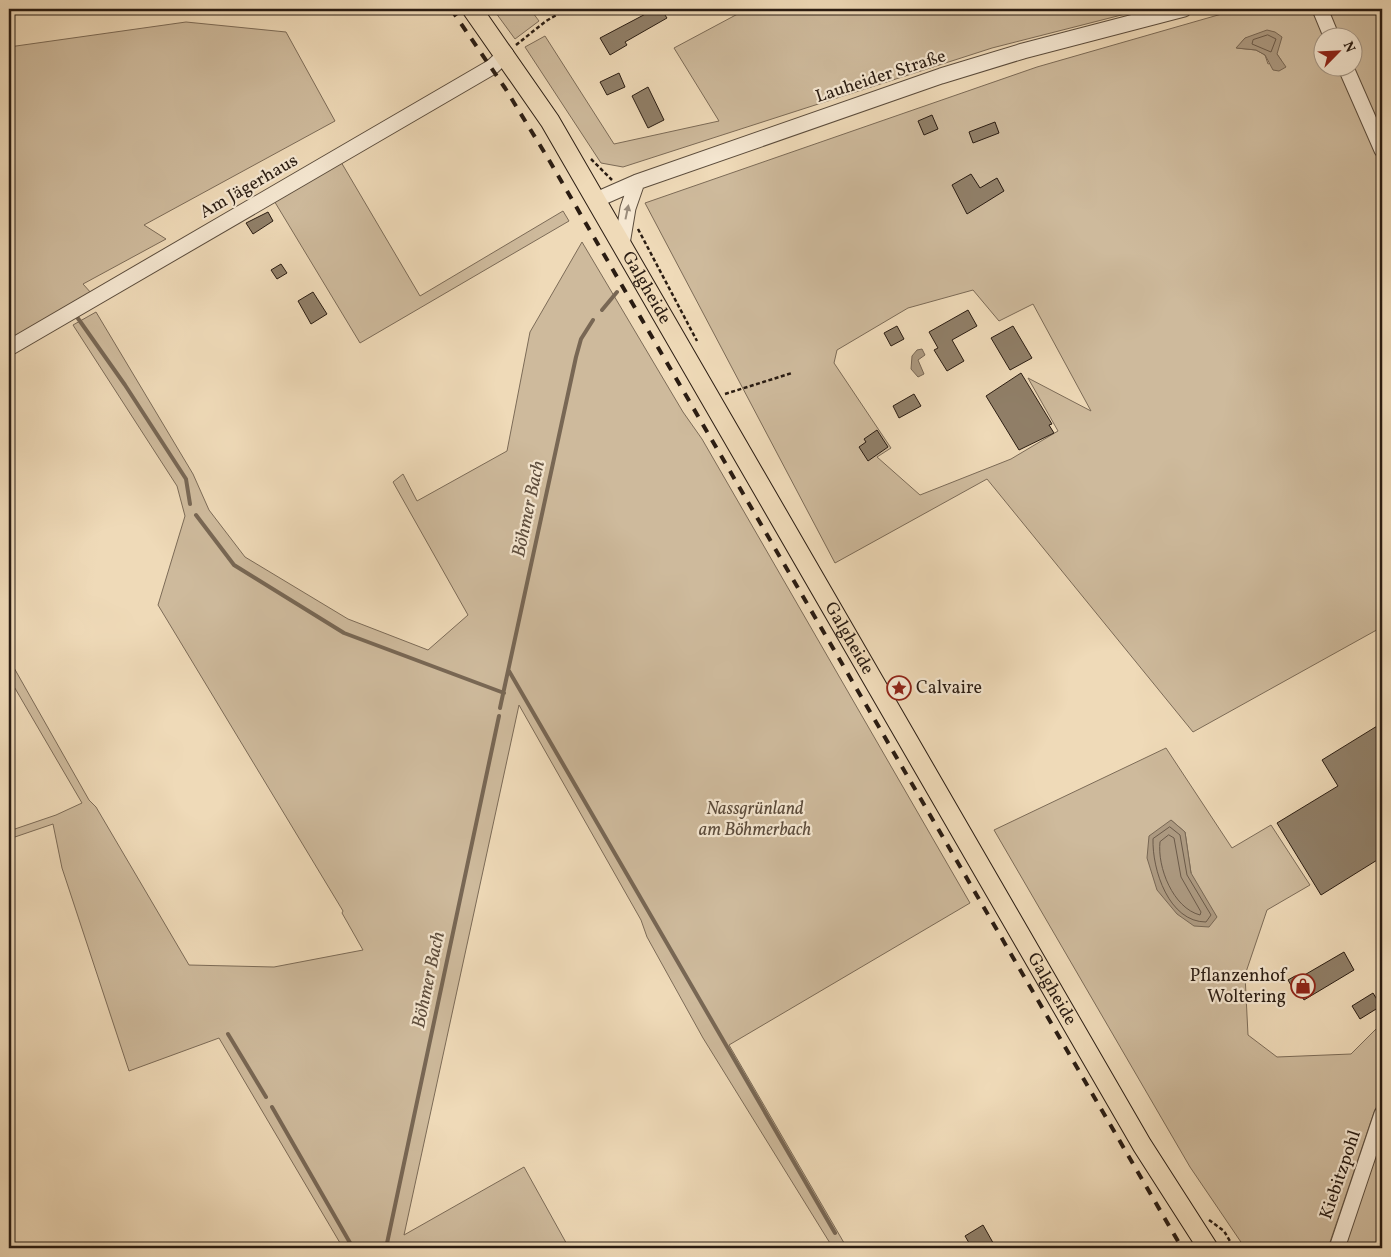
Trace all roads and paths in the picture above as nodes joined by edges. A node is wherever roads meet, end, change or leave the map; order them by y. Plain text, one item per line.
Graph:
1 (472, 9) edge
2 (567, 9) edge
3 (1184, 9) edge
4 (1320, 9) edge
5 (1328, 28) edge
6 (506, 54) junction
7 (1350, 78) edge
8 (1382, 150) edge
9 (637, 182) junction
10 (596, 200) junction
11 (622, 244) junction
12 (9, 348) edge
13 (792, 373) dead end
14 (724, 395) dead end
15 (1382, 1114) edge
16 (1208, 1248) edge
17 (1336, 1248) edge

1 - 6 main road, Galgheide
2 - 6 path
3 - 9 street, Lauheider Straße
4 - 5 street
6 - 10 main road, Galgheide
6 - 12 street, Am Jägerhaus
7 - 8 street
9 - 10 street, Lauheider Straße
11 -> 9 street
10 - 11 main road, Galgheide
11 - 16 main road, Galgheide
13 - 14 path
15 - 17 street, Kiebitzpohl

